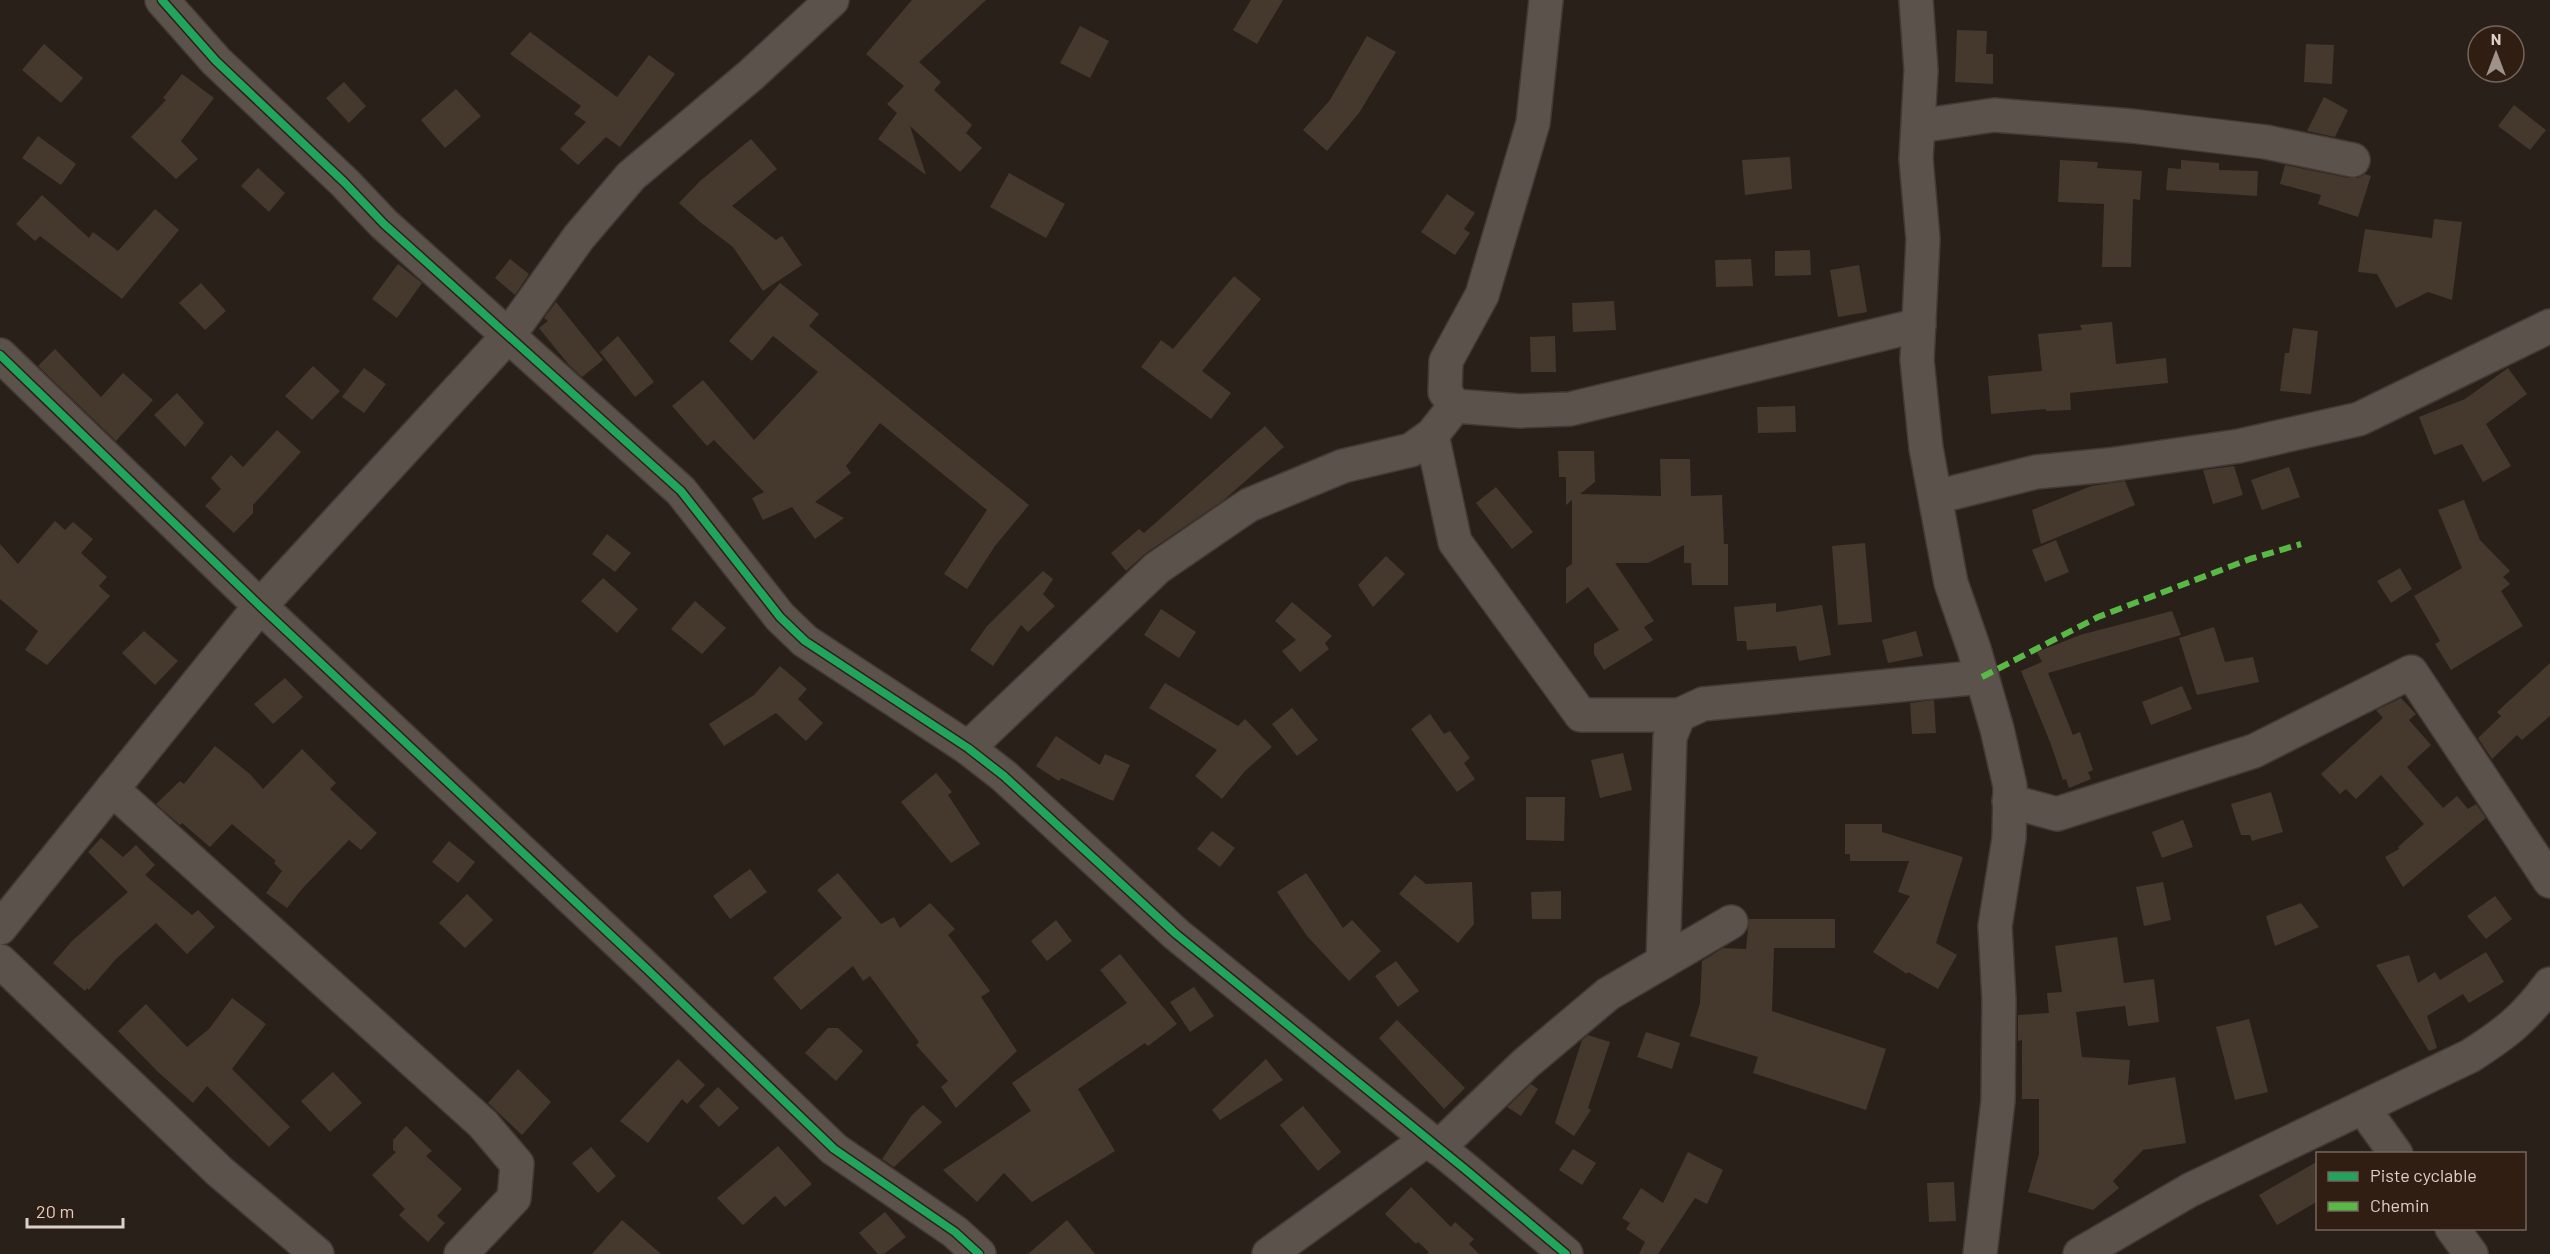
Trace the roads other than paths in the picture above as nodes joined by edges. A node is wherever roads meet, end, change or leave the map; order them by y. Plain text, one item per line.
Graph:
1 (162, 0) edge
2 (832, 0) edge
3 (1546, 0) edge
4 (1916, 0) edge
5 (1919, 126) junction
6 (2353, 160) dead end
7 (1919, 325) junction
8 (2550, 326) edge
9 (509, 335) junction
10 (0, 355) edge
11 (1455, 406) junction
12 (1432, 435) junction
13 (1936, 497) junction
14 (260, 606) junction
15 (1982, 677) junction
16 (1679, 715) junction
17 (968, 748) junction
18 (112, 789) junction
19 (2009, 801) junction
20 (2550, 881) edge
21 (1731, 922) dead end
22 (0, 928) edge
23 (0, 961) edge
24 (1663, 962) junction
25 (2550, 984) edge
26 (2363, 1108) junction
27 (1433, 1143) junction
28 (2395, 1152) edge
29 (2453, 1230) edge
30 (317, 1254) edge
31 (461, 1254) edge
32 (979, 1254) edge
33 (1269, 1254) edge
34 (1566, 1254) edge
35 (1980, 1254) edge
36 (2080, 1254) edge
37 (2471, 1254) edge

1 - 9 street
2 - 9 street
3 - 11 street
4 - 5 street
5 - 6 street
5 - 7 street
7 - 11 street
7 - 13 street
8 - 13 street
9 - 14 street
9 - 17 street
10 - 14 street
11 - 12 street
12 - 16 street
12 - 17 street
13 - 15 street
14 - 18 street
14 - 32 street
15 - 16 street
15 - 19 street
16 - 24 street
17 - 27 street
18 - 22 street
18 - 31 street
19 - 20 street
19 - 35 street
21 - 24 street
23 - 30 street
24 - 27 street
25 - 26 street
26 - 28 street
26 - 36 street
27 - 33 street
27 - 34 street
29 - 37 street

